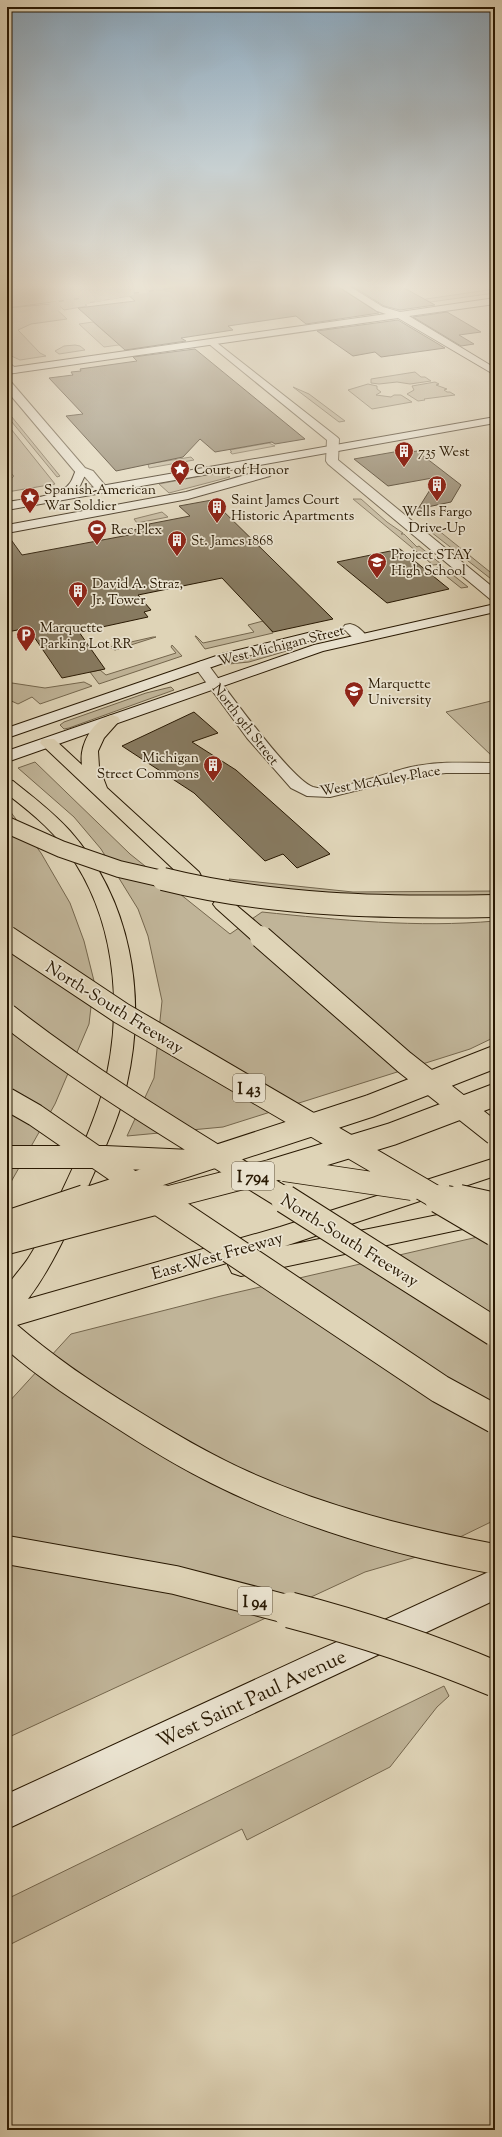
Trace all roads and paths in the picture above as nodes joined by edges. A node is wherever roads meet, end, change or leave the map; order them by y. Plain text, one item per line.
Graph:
1 (7, 384) edge
2 (264, 384) edge
3 (495, 420) edge
4 (332, 448) junction
5 (81, 471) junction
6 (102, 489) junction
7 (39, 501) junction
8 (7, 506) edge
9 (79, 516) junction
10 (7, 529) edge
11 (495, 599) edge
12 (356, 633) junction
13 (202, 666) junction
14 (214, 684) junction
15 (7, 716) edge
16 (112, 720) junction
17 (26, 727) junction
18 (7, 733) edge
19 (48, 743) junction
20 (8, 757) edge
21 (495, 768) edge
22 (292, 781) joint
23 (7, 785) edge
24 (99, 790) junction
25 (7, 825) edge
26 (192, 876) dead end
27 (223, 904) dead end
28 (495, 906) edge
29 (7, 937) edge
30 (7, 1015) edge
31 (495, 1057) edge
32 (495, 1095) edge
33 (7, 1099) edge
34 (495, 1134) edge
35 (7, 1157) edge
36 (495, 1168) edge
37 (495, 1208) edge
38 (495, 1214) edge
39 (7, 1225) edge
40 (495, 1232) edge
41 (7, 1240) edge
42 (7, 1309) edge
43 (32, 1310) junction
44 (7, 1317) edge
45 (495, 1332) edge
46 (7, 1333) edge
47 (495, 1419) edge
48 (7, 1550) edge
49 (495, 1559) edge
50 (495, 1584) edge
51 (495, 1679) edge
52 (7, 1812) edge

1 - 5 street
2 - 4 street
3 - 4 street
4 - 6 street
4 - 9 street
4 - 11 street
5 - 6 street
5 - 7 street
6 - 7 street
6 - 9 street
7 - 8 street
9 - 10 street
11 - 12 street, West Michigan Street
12 - 13 street, West Michigan Street
12 - 14 street, West Michigan Street
13 - 14 street, North 9th Street
13 - 17 street, West Michigan Street
14 - 16 street, West Michigan Street
14 - 22 street, North 9th Street
15 - 17 street
16 - 19 street, West Michigan Street
16 - 24 highway
17 - 18 street, West Michigan Street
17 - 19 street
19 - 20 street, West Michigan Street
19 - 24 highway
21 - 22 street, West McAuley Place
23 - 42 highway
24 - 26 highway
25 - 28 highway, bridge
27 - 34 highway, bridge
29 - 40 highway, North-South Freeway / I 43, bridge
30 - 45 highway, North-South Freeway, bridge
31 - 39 highway, bridge
32 - 41 highway, I 794, bridge
33 - 47 highway, bridge
35 - 37 highway, bridge
36 - 43 highway, East-West Freeway, bridge
38 - 43 highway, bridge
43 - 44 highway, East-West Freeway
46 - 49 highway
48 - 51 highway, I 94, bridge
50 - 52 street, West Saint Paul Avenue

